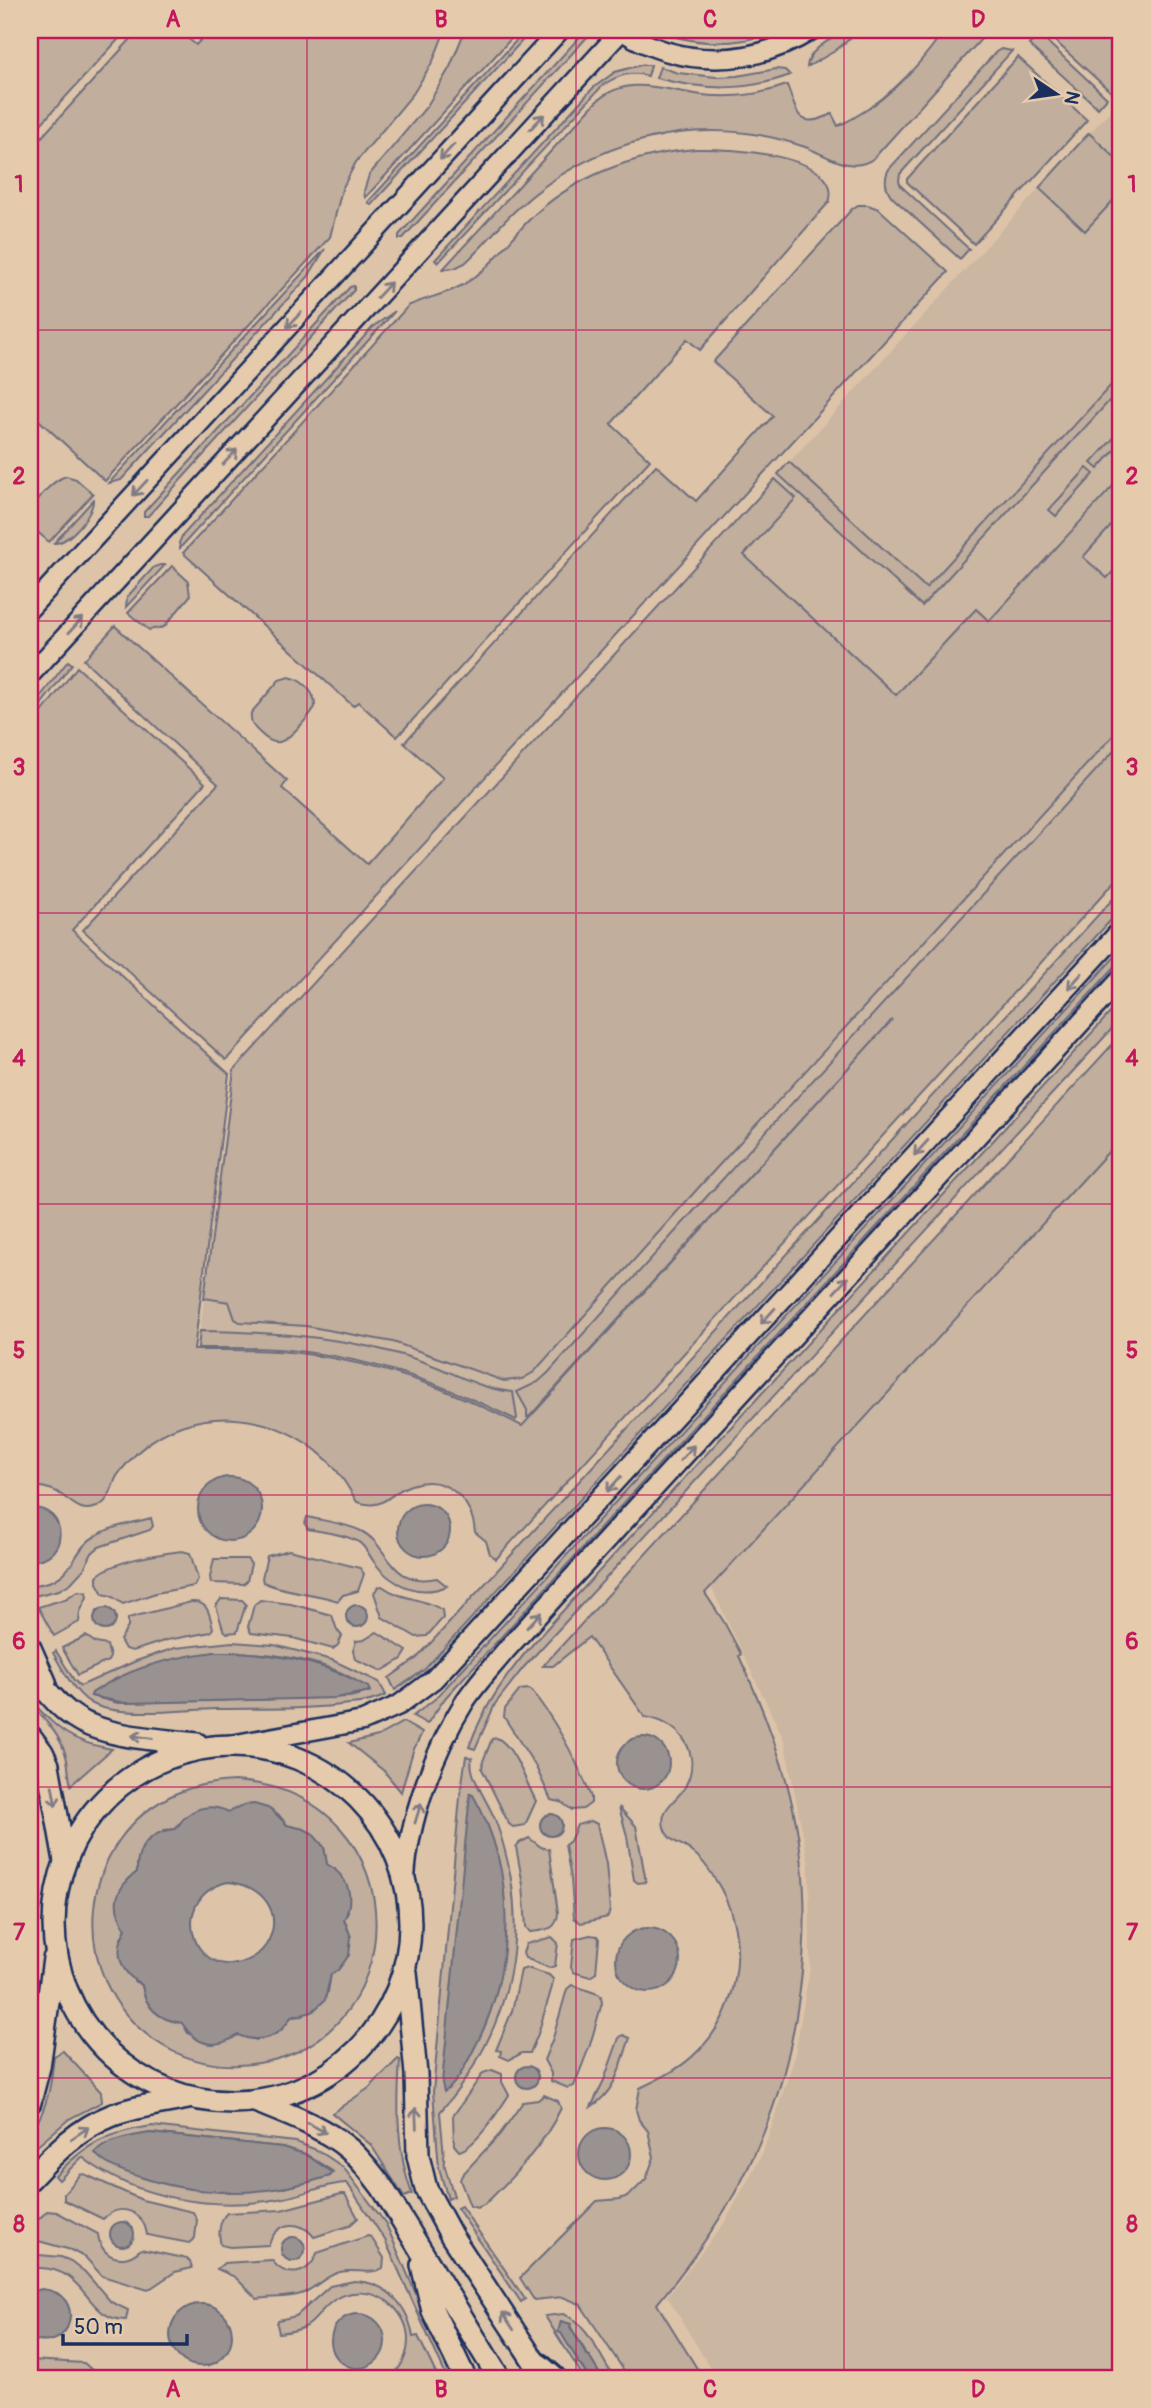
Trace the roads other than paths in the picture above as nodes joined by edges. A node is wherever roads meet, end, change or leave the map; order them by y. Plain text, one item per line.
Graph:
1 (560, 30) edge
2 (622, 30) edge
3 (812, 30) edge
4 (30, 608) edge
5 (30, 675) edge
6 (1121, 930) edge
7 (1121, 979) edge
8 (30, 1648) edge
9 (30, 1672) edge
10 (50, 1694) junction
11 (30, 1736) edge
12 (231, 1745) junction
13 (209, 1746) junction
14 (65, 1861) junction
15 (405, 1879) junction
16 (55, 1947) junction
17 (405, 1965) junction
18 (191, 2098) junction
19 (255, 2101) junction
20 (30, 2102) edge
21 (30, 2179) edge
22 (419, 2249) junction
23 (545, 2374) edge
24 (465, 2378) edge
25 (499, 2378) edge

1 -> 4 street
2 - 3 street
5 -> 2 street
6 -> 12 street
15 -> 7 street
8 - 10 main road
9 - 10 main road
13 -> 10 main road
11 -> 14 main road
12 - 13 main road
12 - 15 main road
13 - 14 main road
14 - 16 main road
15 - 17 main road
16 - 18 main road
16 - 20 main road
17 - 19 main road
23 -> 17 main road
18 - 19 main road
21 -> 18 main road
19 -> 22 main road
22 - 24 main road
22 - 25 main road

